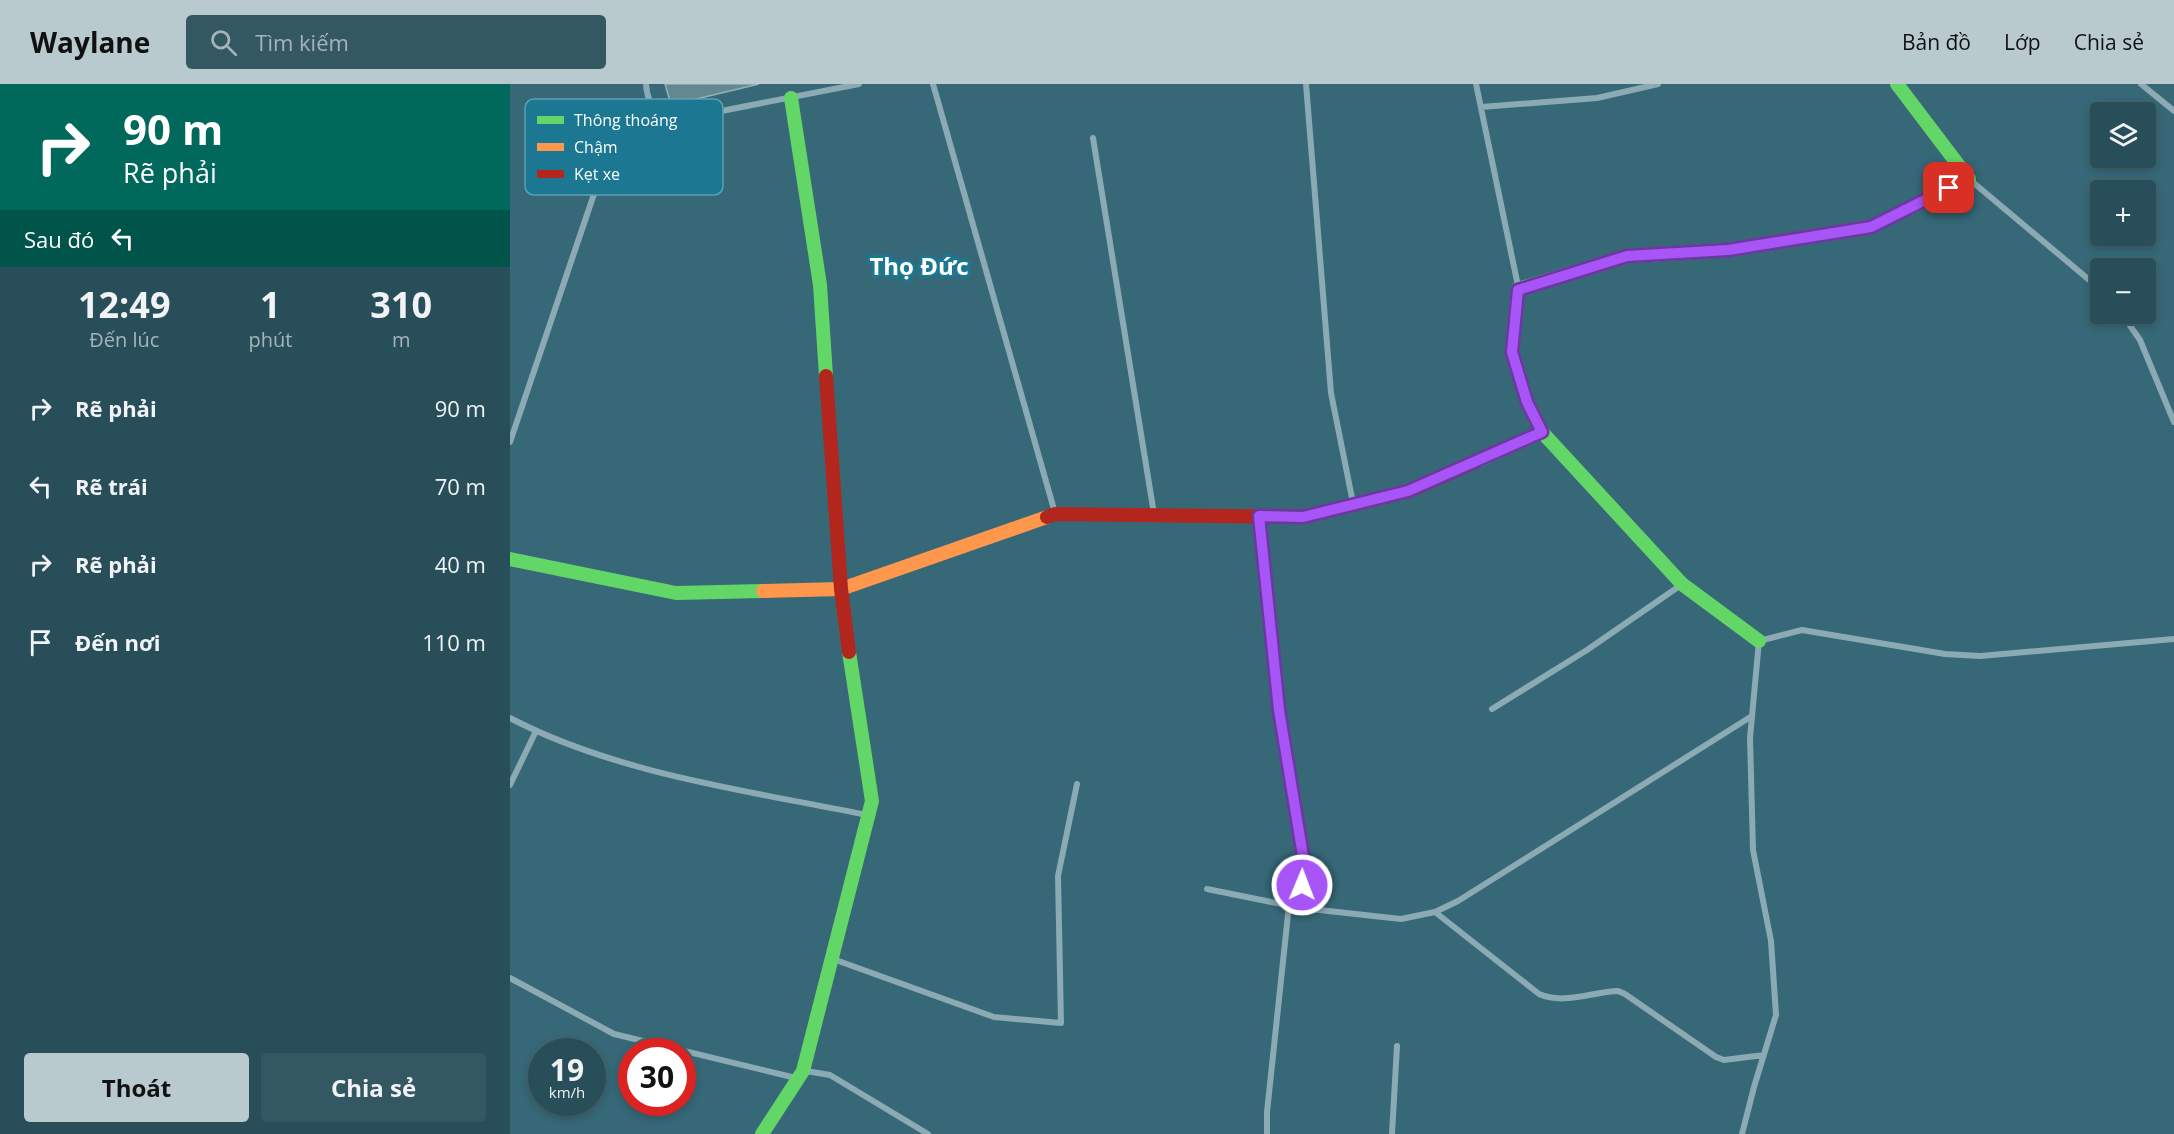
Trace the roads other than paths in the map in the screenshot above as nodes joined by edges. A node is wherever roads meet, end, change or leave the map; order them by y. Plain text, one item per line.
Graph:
1 (646, 84) edge
2 (859, 84) edge
3 (933, 84) edge
4 (1306, 84) edge
5 (1476, 84) edge
6 (1658, 84) edge
7 (1897, 84) edge
8 (2141, 84) edge
9 (791, 98) junction
10 (648, 99) edge
11 (1481, 107) junction
12 (723, 111) edge
13 (2174, 111) edge
14 (1093, 138) dead end
15 (1969, 179) junction
16 (594, 195) edge
17 (2090, 281) edge
18 (1518, 290) junction
19 (2129, 324) edge
20 (2174, 422) edge
21 (1542, 432) junction
22 (510, 442) edge
23 (1354, 504) junction
24 (1055, 514) junction
25 (1154, 515) junction
26 (1259, 516) junction
27 (510, 559) edge
28 (1682, 584) junction
29 (842, 589) junction
30 (2174, 639) edge
31 (1759, 641) junction
32 (1492, 709) dead end
33 (1752, 716) junction
34 (510, 718) edge
35 (536, 731) junction
36 (1077, 784) dead end
37 (510, 786) edge
38 (869, 815) junction
39 (1207, 889) dead end
40 (1288, 905) junction
41 (1300, 908) junction
42 (1435, 912) junction
43 (832, 959) junction
44 (510, 978) edge
45 (1397, 1046) dead end
46 (1764, 1055) junction
47 (801, 1074) junction
48 (762, 1134) edge
49 (928, 1134) edge
50 (1267, 1134) edge
51 (1392, 1134) edge
52 (1742, 1134) edge

1 - 10 street
2 - 9 street
3 - 24 street
4 - 23 street
5 - 11 street
6 - 11 street
7 - 15 street
8 - 13 street
9 - 12 street
9 - 29 street
11 - 18 street
14 - 25 street
15 - 17 street
15 - 18 street
16 - 22 street
18 - 21 street
19 - 20 street
21 - 23 street
21 - 28 street
23 - 26 street
24 - 25 street
24 - 29 street
25 - 26 street
26 - 41 street
27 - 29 street
28 - 31 street
28 - 32 street
29 - 38 street
30 - 31 street
31 - 33 street
33 - 42 street
33 - 46 street
34 - 35 street
35 - 37 street
35 - 38 street
36 - 43 street
38 - 43 street
39 - 40 street
40 - 41 street
40 - 50 street
41 - 42 street
42 - 46 street
43 - 47 street
44 - 47 street
45 - 51 street
46 - 52 street
47 - 48 street
47 - 49 street

